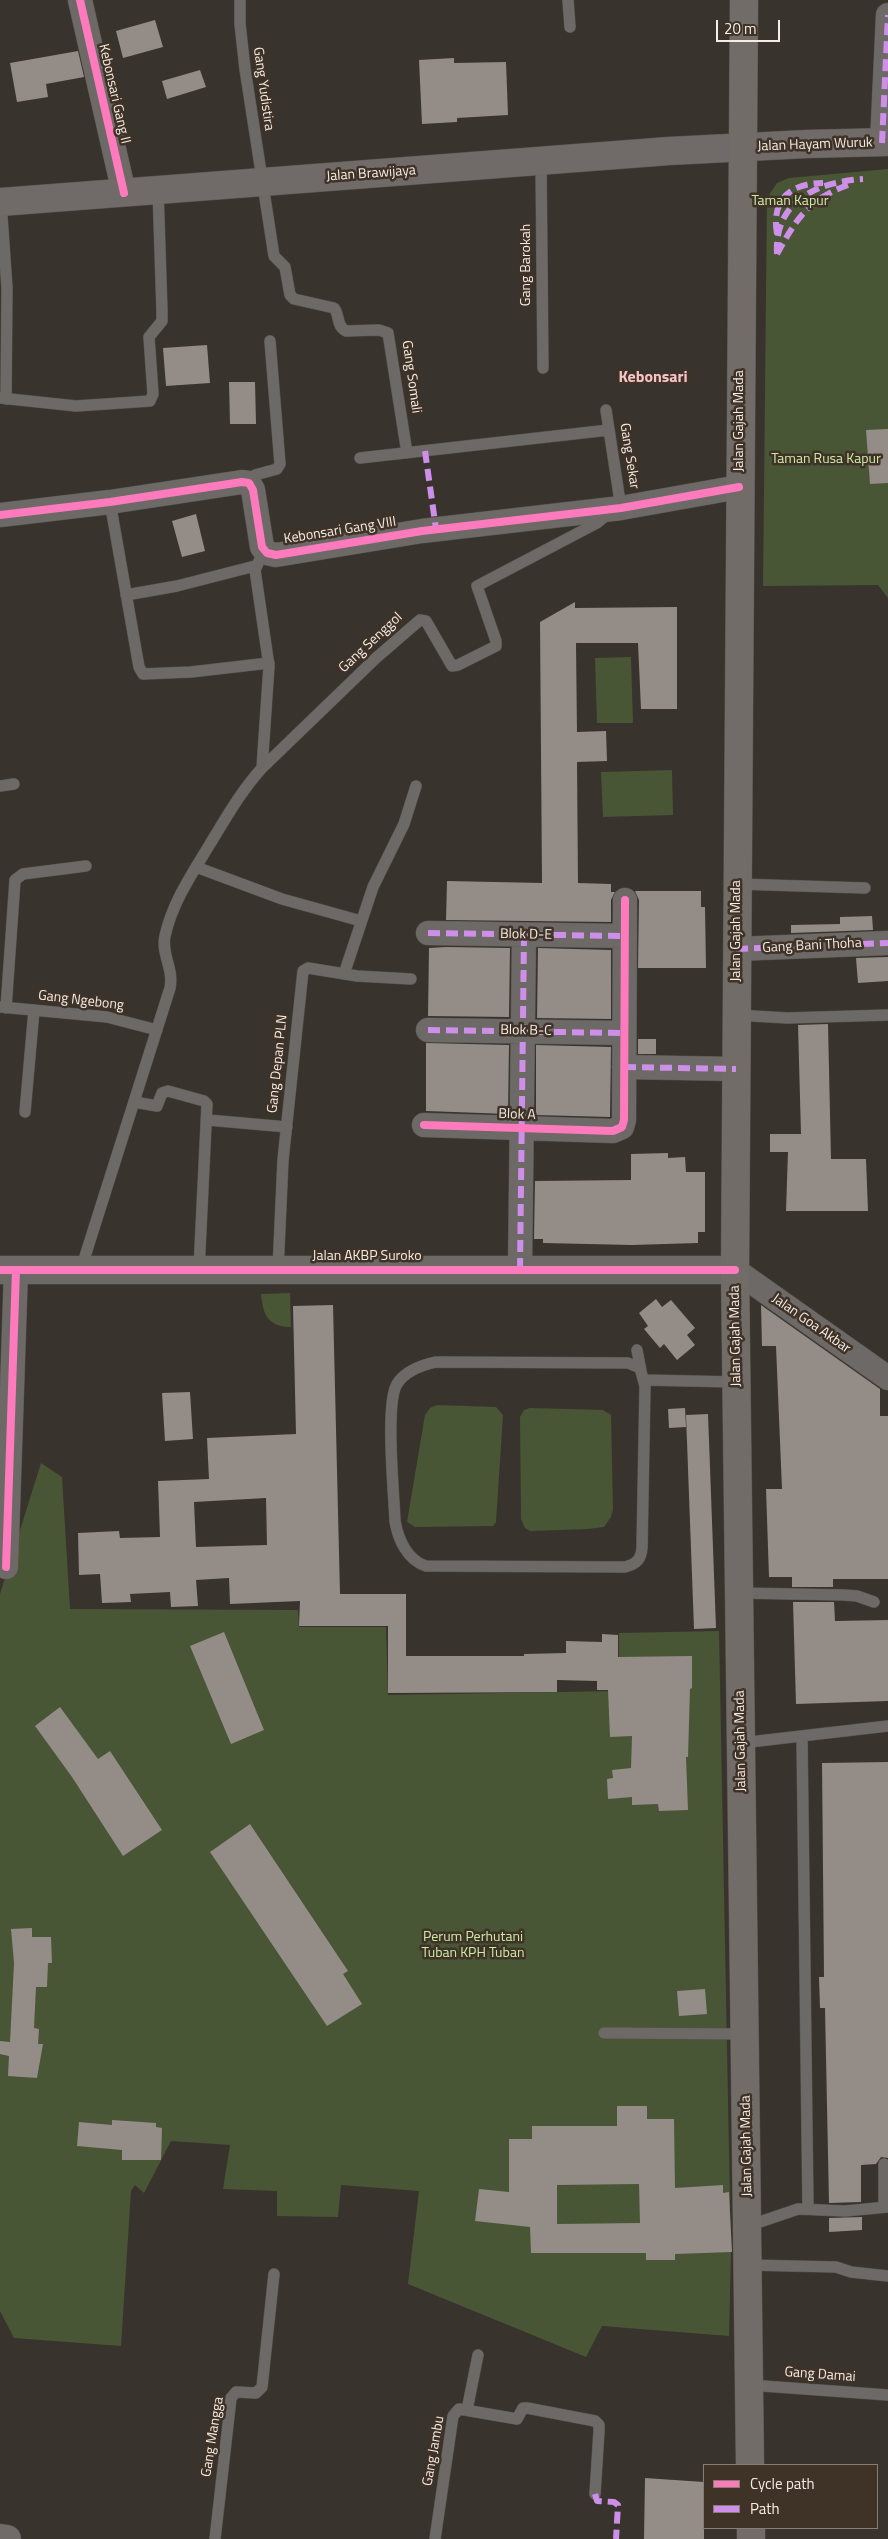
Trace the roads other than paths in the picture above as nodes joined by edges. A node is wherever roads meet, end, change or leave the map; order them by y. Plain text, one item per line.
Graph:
1 (80, 0) edge
2 (240, 0) edge
3 (568, 0) edge
4 (744, 0) edge
5 (888, 15) edge
6 (570, 27) dead end
7 (885, 143) edge
8 (742, 147) junction
9 (542, 161) junction
10 (262, 182) junction
11 (158, 190) junction
12 (124, 193) junction
13 (0, 202) edge
14 (270, 341) dead end
15 (543, 368) dead end
16 (3, 399) edge
17 (606, 410) dead end
18 (610, 430) junction
19 (407, 453) junction
20 (360, 458) dead end
21 (249, 483) junction
22 (740, 487) junction
23 (110, 502) junction
24 (614, 509) junction
25 (0, 515) edge
26 (259, 558) junction
27 (126, 595) junction
28 (269, 663) junction
29 (262, 768) junction
30 (14, 784) dead end
31 (0, 786) edge
32 (416, 786) dead end
33 (86, 866) dead end
34 (196, 868) junction
35 (737, 884) junction
36 (865, 888) dead end
37 (625, 900) dead end
38 (361, 921) junction
39 (428, 933) dead end
40 (524, 935) junction
41 (625, 936) junction
42 (888, 942) edge
43 (736, 949) junction
44 (344, 974) junction
45 (411, 979) dead end
46 (3, 1007) edge
47 (34, 1010) junction
48 (736, 1015) junction
49 (888, 1015) edge
50 (157, 1030) junction
51 (428, 1030) dead end
52 (524, 1032) junction
53 (624, 1033) junction
54 (624, 1067) junction
55 (736, 1069) junction
56 (134, 1102) junction
57 (25, 1112) dead end
58 (208, 1120) junction
59 (424, 1125) dead end
60 (287, 1127) junction
61 (522, 1128) junction
62 (81, 1269) junction
63 (8, 1270) edge
64 (199, 1270) junction
65 (278, 1270) junction
66 (520, 1270) junction
67 (734, 1270) junction
68 (636, 1350) dead end
69 (643, 1377) junction
70 (888, 1378) edge
71 (736, 1382) junction
72 (4, 1499) edge
73 (6, 1567) dead end
74 (739, 1593) junction
75 (874, 1602) dead end
76 (888, 1726) edge
77 (802, 1737) junction
78 (741, 1743) junction
79 (604, 2033) dead end
80 (745, 2034) junction
81 (884, 2164) dead end
82 (886, 2207) edge
83 (808, 2208) junction
84 (747, 2227) junction
85 (748, 2265) junction
86 (274, 2274) dead end
87 (888, 2276) edge
88 (478, 2356) dead end
89 (749, 2385) junction
90 (888, 2395) edge
91 (467, 2410) junction
92 (750, 2464) edge
93 (595, 2494) dead end
94 (0, 2538) edge
95 (7, 2539) edge
96 (215, 2539) edge
97 (435, 2539) edge

1 - 12 street, Kebonsari Gang II
2 - 10 lane, Gang Yudistira
3 - 6 lane
4 - 8 highway, Jalan Gajah Mada
5 - 7 street
7 - 8 main road, Jalan Hayam Wuruk
8 - 9 main road, Jalan Brawijaya
8 - 22 highway, Jalan Gajah Mada
9 - 10 main road, Jalan Brawijaya
9 - 15 lane, Gang Barokah
10 - 11 main road, Jalan Brawijaya
10 - 19 lane, Gang Somali
11 - 12 main road, Jalan Brawijaya
11 - 16 lane
12 - 13 main road, Jalan Brawijaya
13 - 16 lane
14 - 21 lane
17 - 18 lane, Gang Sekar
18 - 19 lane
18 - 24 lane, Gang Sekar
19 - 20 lane
21 - 23 street
21 - 26 street
22 - 24 street, Kebonsari Gang VIII
22 - 35 highway, Jalan Gajah Mada
23 - 25 street
23 - 27 lane
24 - 26 street, Kebonsari Gang VIII
24 - 29 lane, Gang Senggol
26 - 27 lane
26 - 28 lane
27 - 28 lane
28 - 29 lane
29 - 34 lane
30 - 31 lane
32 - 38 lane
33 - 46 lane
34 - 38 lane
34 - 50 lane
35 - 36 lane
35 - 43 highway, Jalan Gajah Mada
37 - 41 street
38 - 44 lane
39 - 40 street, Blok D-E
40 - 41 street, Blok D-E
40 - 52 street
41 - 53 street
42 - 43 street, Gang Bani Thoha
43 - 48 highway, Jalan Gajah Mada
44 - 45 lane, Gang Depan PLN
44 - 60 lane, Gang Depan PLN
46 - 47 lane, Gang Ngebong
47 - 50 lane, Gang Ngebong
47 - 57 lane
48 - 49 lane
48 - 55 highway, Jalan Gajah Mada
50 - 56 lane
51 - 52 street, Blok B-C
52 - 53 street, Blok B-C
52 - 61 street
53 - 54 street
54 - 55 street
54 - 61 street, Blok A
55 - 67 highway, Jalan Gajah Mada
56 - 58 lane
56 - 62 lane
58 - 60 lane
58 - 64 lane
59 - 61 street, Blok A
60 - 65 lane, Gang Depan PLN
61 - 66 street
62 - 63 street, Jalan AKBP Suroko
62 - 64 street, Jalan AKBP Suroko
63 - 72 street
64 - 65 street, Jalan AKBP Suroko
65 - 66 street, Jalan AKBP Suroko
66 - 67 street, Jalan AKBP Suroko
67 - 70 street, Jalan Goa Akbar
67 - 71 highway, Jalan Gajah Mada
68 - 69 lane
69 - 69 lane
69 - 71 lane
71 - 74 highway, Jalan Gajah Mada
72 - 73 street
74 - 75 lane
74 - 78 highway, Jalan Gajah Mada
76 - 77 lane
77 - 78 lane
77 - 83 lane
78 - 80 highway, Jalan Gajah Mada
79 - 80 lane
80 - 84 highway, Jalan Gajah Mada
81 - 82 lane
82 - 83 lane
83 - 84 lane
84 - 85 highway, Jalan Gajah Mada
85 - 87 lane
85 - 89 highway, Jalan Gajah Mada
86 - 96 lane, Gang Mangga
88 - 91 lane
89 - 90 lane, Gang Damai
89 - 92 highway, Jalan Gajah Mada
91 - 93 lane, Gang Jambu
91 - 97 lane, Gang Jambu
94 - 95 main road

